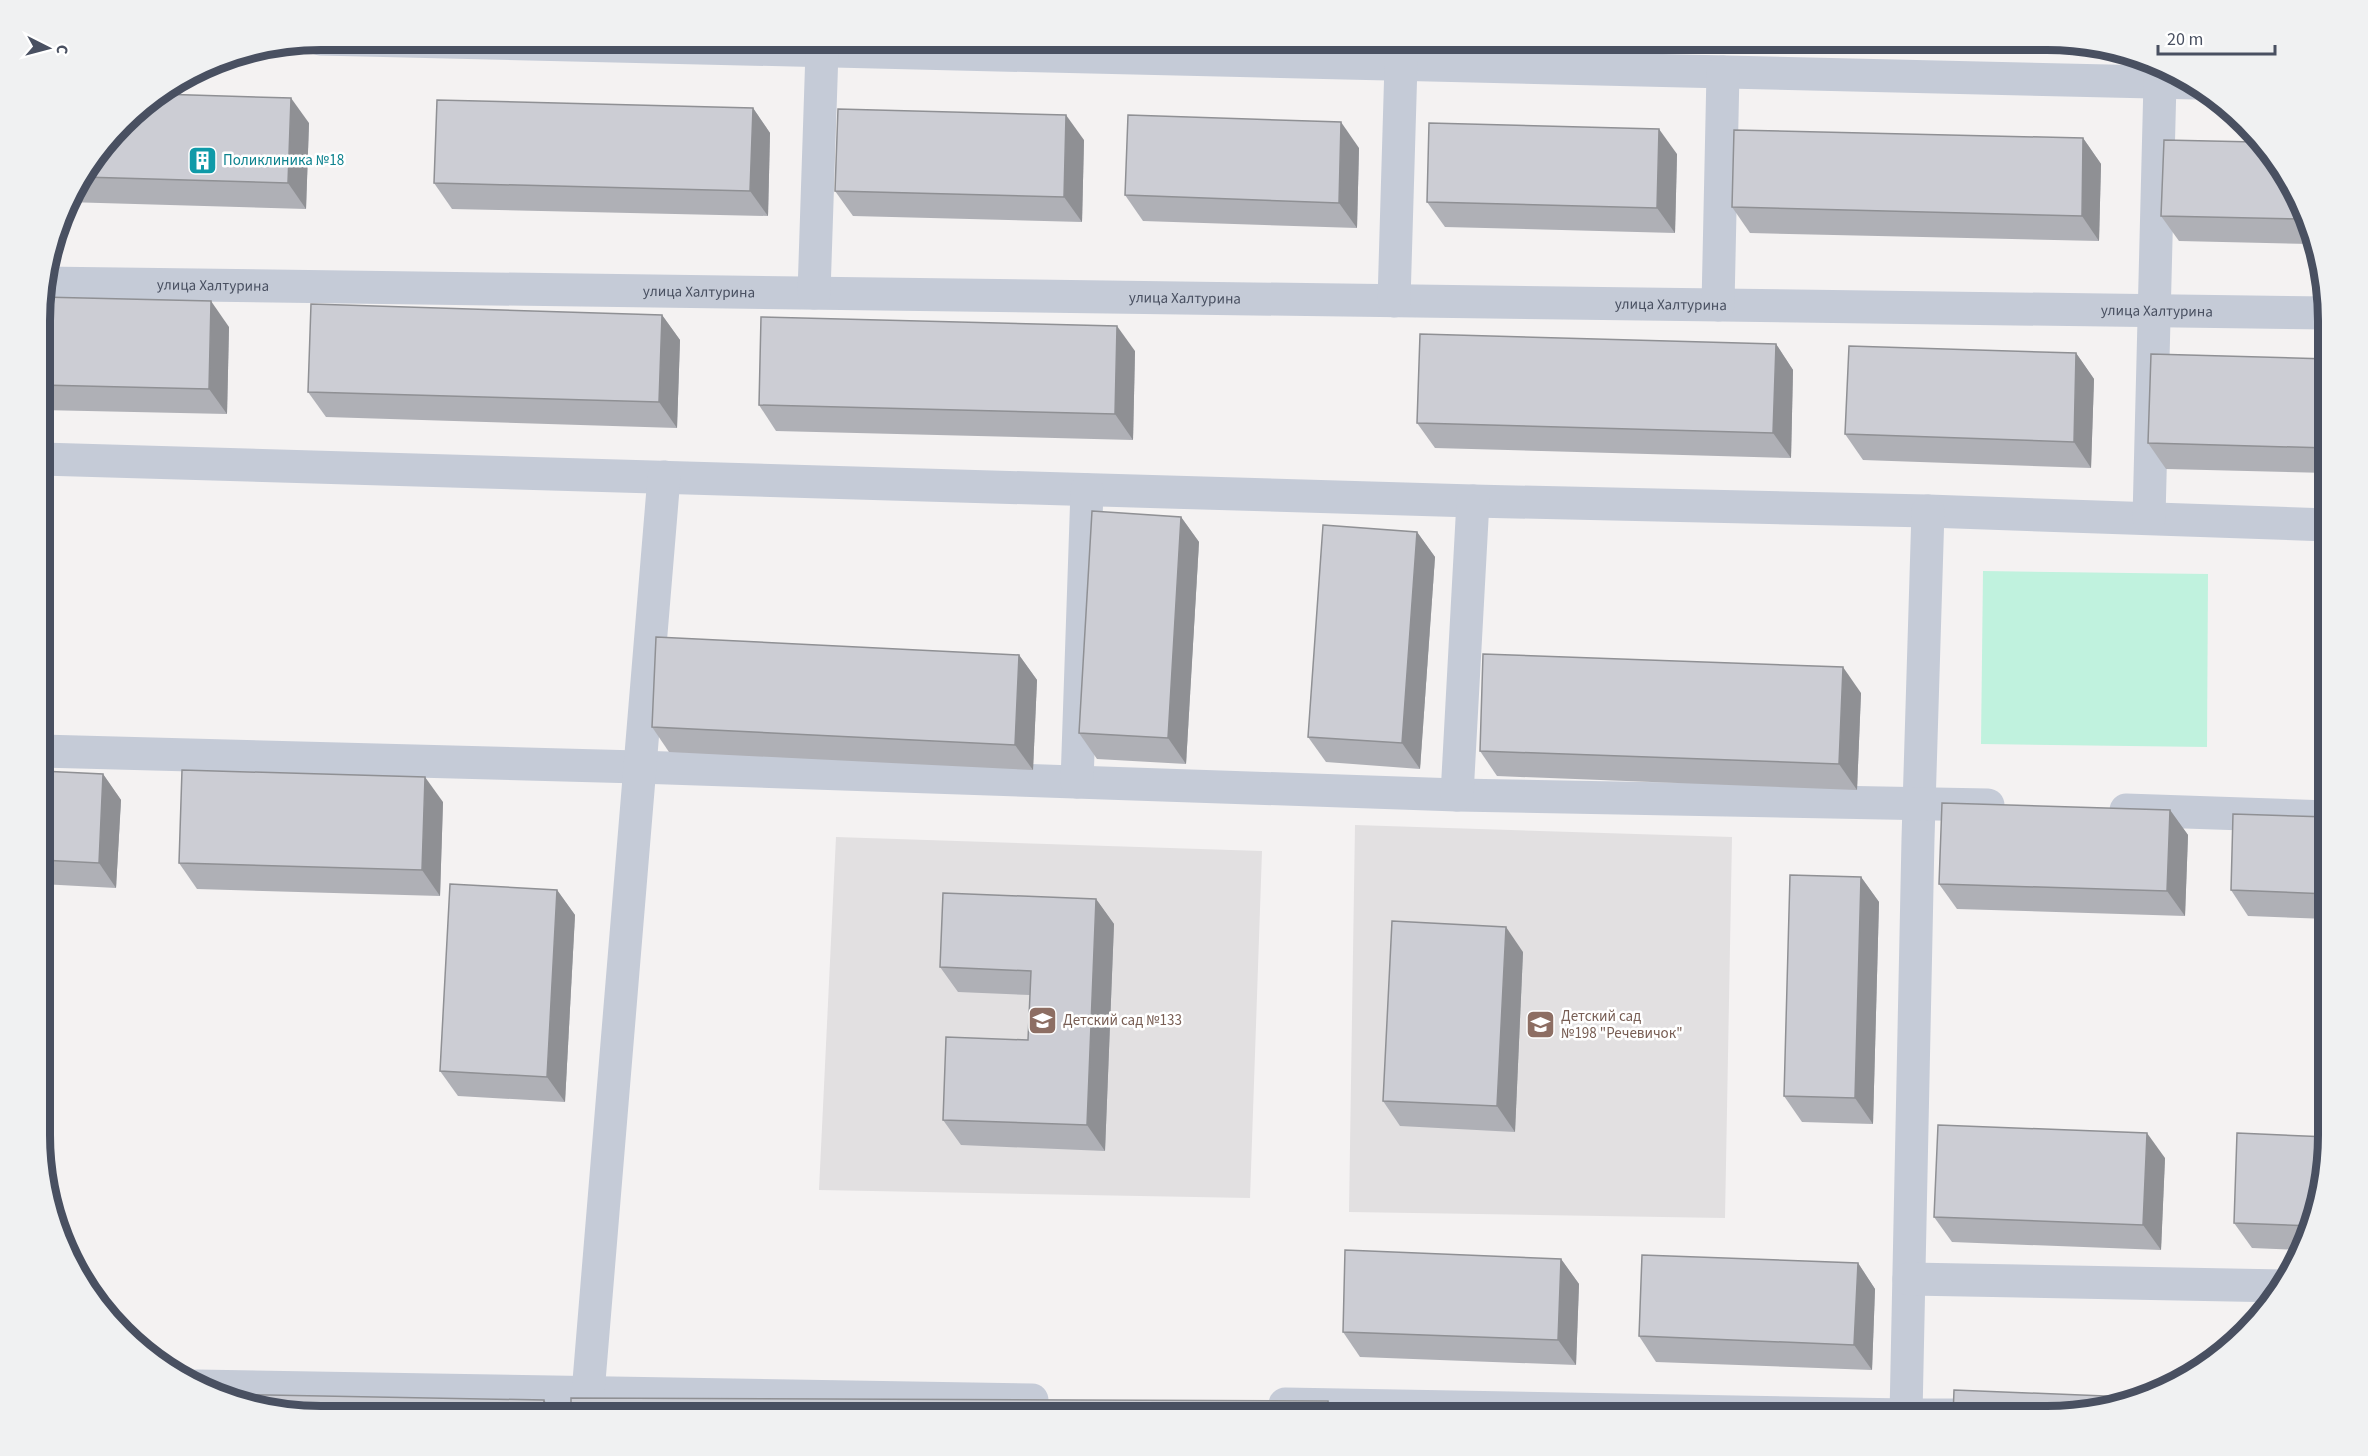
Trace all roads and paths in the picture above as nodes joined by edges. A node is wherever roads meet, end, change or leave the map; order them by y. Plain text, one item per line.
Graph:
1 (780, 50) edge
2 (822, 51) junction
3 (1401, 64) junction
4 (1723, 72) junction
5 (2160, 82) junction
6 (2177, 82) edge
7 (52, 283) edge
8 (814, 293) junction
9 (1394, 301) junction
10 (1718, 305) junction
11 (2154, 310) junction
12 (2318, 313) edge
13 (50, 459) edge
14 (664, 477) junction
15 (1087, 490) junction
16 (1473, 501) junction
17 (1928, 511) junction
18 (2149, 518) junction
19 (2318, 525) edge
20 (50, 751) edge
21 (638, 767) junction
22 (1077, 782) junction
23 (1457, 795) junction
24 (1919, 802) junction
25 (2012, 806) edge
26 (2094, 808) edge
27 (2318, 817) edge
28 (1909, 1279) junction
29 (2273, 1286) edge
30 (220, 1387) edge
31 (1067, 1401) edge
32 (1259, 1404) edge
33 (588, 1405) edge
34 (1367, 1406) edge
35 (1906, 1406) edge

1 - 2 street
2 - 3 street
2 - 8 street
3 - 4 street
3 - 9 street
4 - 5 street
4 - 10 street
5 - 6 street
5 - 11 street
7 - 8 street, улица Халтурина
8 - 9 street, улица Халтурина
9 - 10 street, улица Халтурина
10 - 11 street, улица Халтурина
11 - 12 street, улица Халтурина
11 - 18 street
13 - 14 street
14 - 15 street
14 - 21 street
15 - 16 street
15 - 22 street
16 - 17 street
16 - 23 street
17 - 18 street
17 - 24 street
18 - 19 street
20 - 21 street
21 - 22 street
21 - 33 street
22 - 23 street
23 - 24 street
24 - 25 street
24 - 28 street
26 - 27 street
28 - 29 street
28 - 35 street
30 - 33 street
31 - 33 street
32 - 34 street

